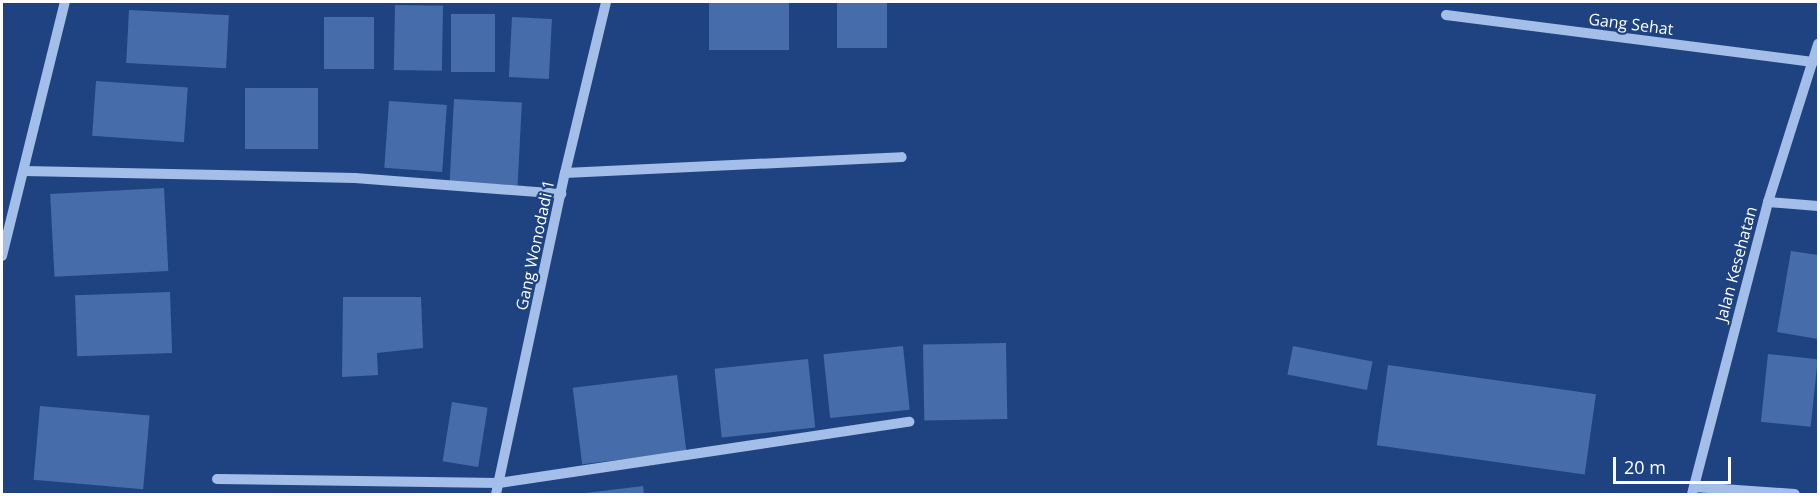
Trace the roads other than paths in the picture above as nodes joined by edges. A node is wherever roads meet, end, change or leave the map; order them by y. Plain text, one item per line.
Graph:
1 (65, 2) edge
2 (606, 2) edge
3 (1446, 15) dead end
4 (1818, 44) edge
5 (1813, 62) junction
6 (902, 157) dead end
7 (24, 171) junction
8 (565, 173) junction
9 (561, 194) junction
10 (1768, 202) junction
11 (1818, 206) edge
12 (2, 254) edge
13 (909, 422) dead end
14 (216, 479) dead end
15 (497, 489) edge
16 (1693, 491) edge
17 (1795, 495) edge

1 - 7 street
2 - 8 street, Gang Wonodadi 1
3 - 5 street, Gang Sehat
4 - 5 street, Jalan Kesehatan
5 - 10 street, Jalan Kesehatan
6 - 8 street
7 - 9 street
7 - 12 street
8 - 9 street, Gang Wonodadi 1
9 - 15 street, Gang Wonodadi 1
10 - 11 street
10 - 16 street, Jalan Kesehatan
13 - 15 street
14 - 15 street
16 - 17 street

